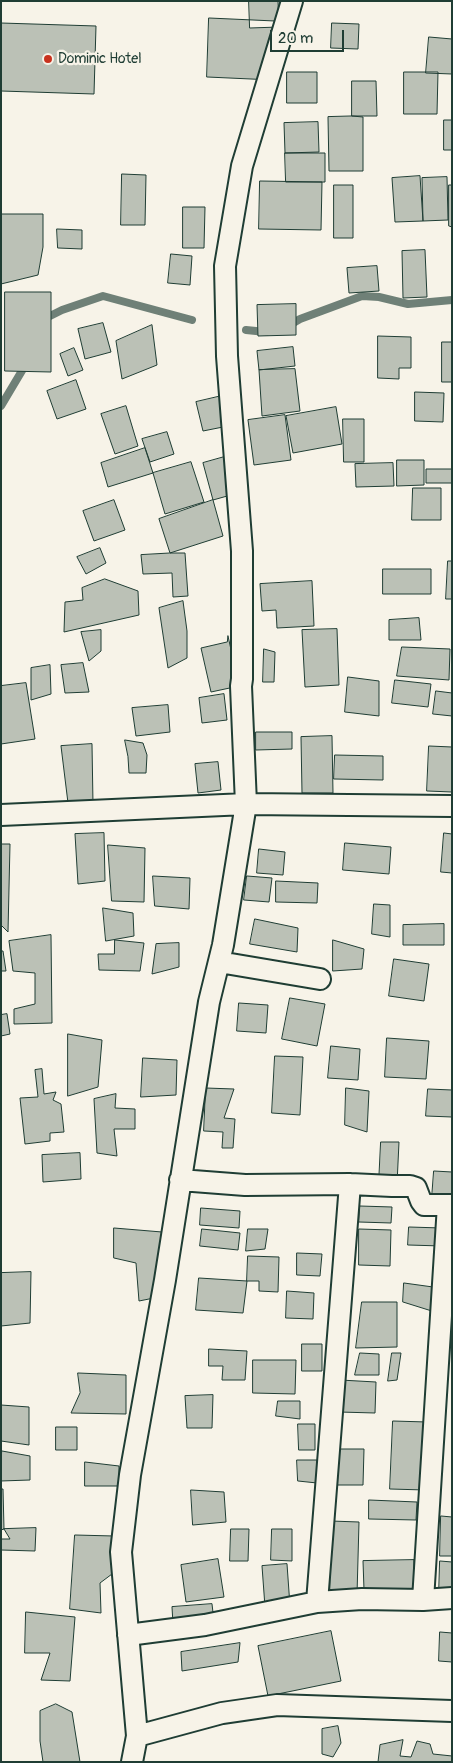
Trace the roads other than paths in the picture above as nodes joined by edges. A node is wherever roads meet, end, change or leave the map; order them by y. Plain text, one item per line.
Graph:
1 (292, 1) edge
2 (246, 804) junction
3 (452, 806) edge
4 (1, 815) edge
5 (219, 962) junction
6 (320, 978) dead end
7 (180, 1180) junction
8 (350, 1184) junction
9 (450, 1205) edge
10 (452, 1598) edge
11 (423, 1600) junction
12 (317, 1602) junction
13 (128, 1635) junction
14 (452, 1711) edge
15 (137, 1736) junction
16 (132, 1762) edge

1 - 2 street
2 - 3 street
2 - 4 street
2 - 5 street
5 - 6 street
5 - 7 street
7 - 8 street
7 - 13 street
8 - 9 street
8 - 12 street
9 - 11 street
10 - 11 street
11 - 12 street
12 - 13 street
13 - 15 street
14 - 15 street
15 - 16 street

